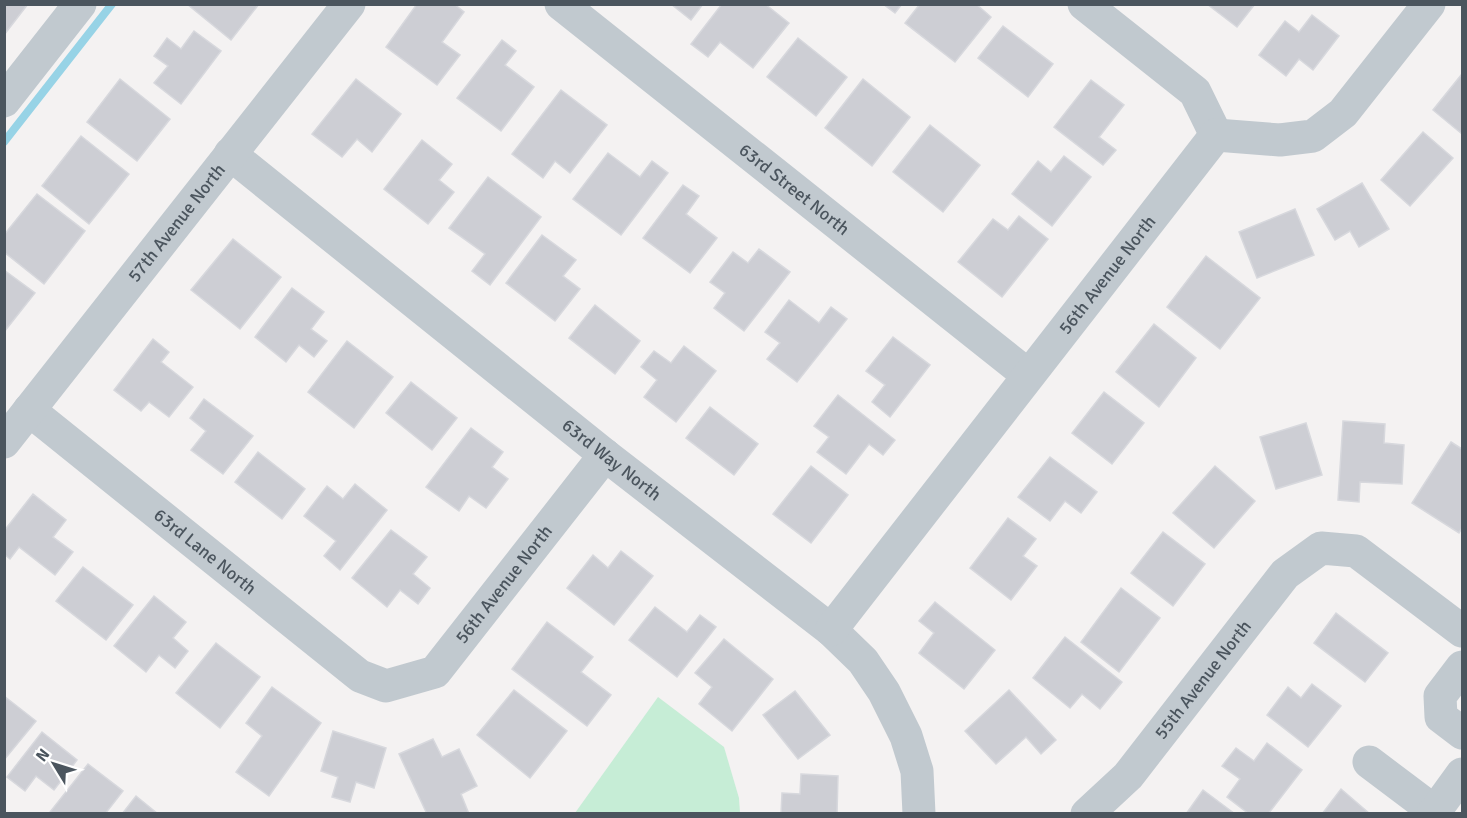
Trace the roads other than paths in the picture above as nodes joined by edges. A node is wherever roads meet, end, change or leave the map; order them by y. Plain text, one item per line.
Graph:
1 (80, 4) edge
2 (349, 4) edge
3 (561, 4) edge
4 (1084, 4) edge
5 (1429, 4) edge
6 (4, 101) edge
7 (1216, 135) junction
8 (230, 154) junction
9 (1028, 375) junction
10 (30, 410) junction
11 (4, 442) edge
12 (605, 455) junction
13 (831, 630) junction
14 (1462, 631) edge
15 (1462, 667) edge
16 (386, 686) joint
17 (1462, 734) edge
18 (1369, 762) dead end
19 (1462, 774) edge
20 (1433, 812) edge
21 (919, 813) edge
22 (1087, 813) edge

1 - 6 street
2 - 8 street, 57th Avenue North
3 - 9 street, 63rd Street North
4 - 7 street
5 - 7 street
7 - 9 street, 56th Avenue North
8 - 10 street, 57th Avenue North
8 - 12 street, 63rd Way North
9 - 13 street, 56th Avenue North
10 - 11 street, 57th Avenue North
10 - 16 street, 63rd Lane North
12 - 13 street, 63rd Way North
12 - 16 street, 56th Avenue North
13 - 21 street, 63rd Way North
14 - 22 street, 55th Avenue North
15 - 17 street
18 - 20 street
19 - 20 street

